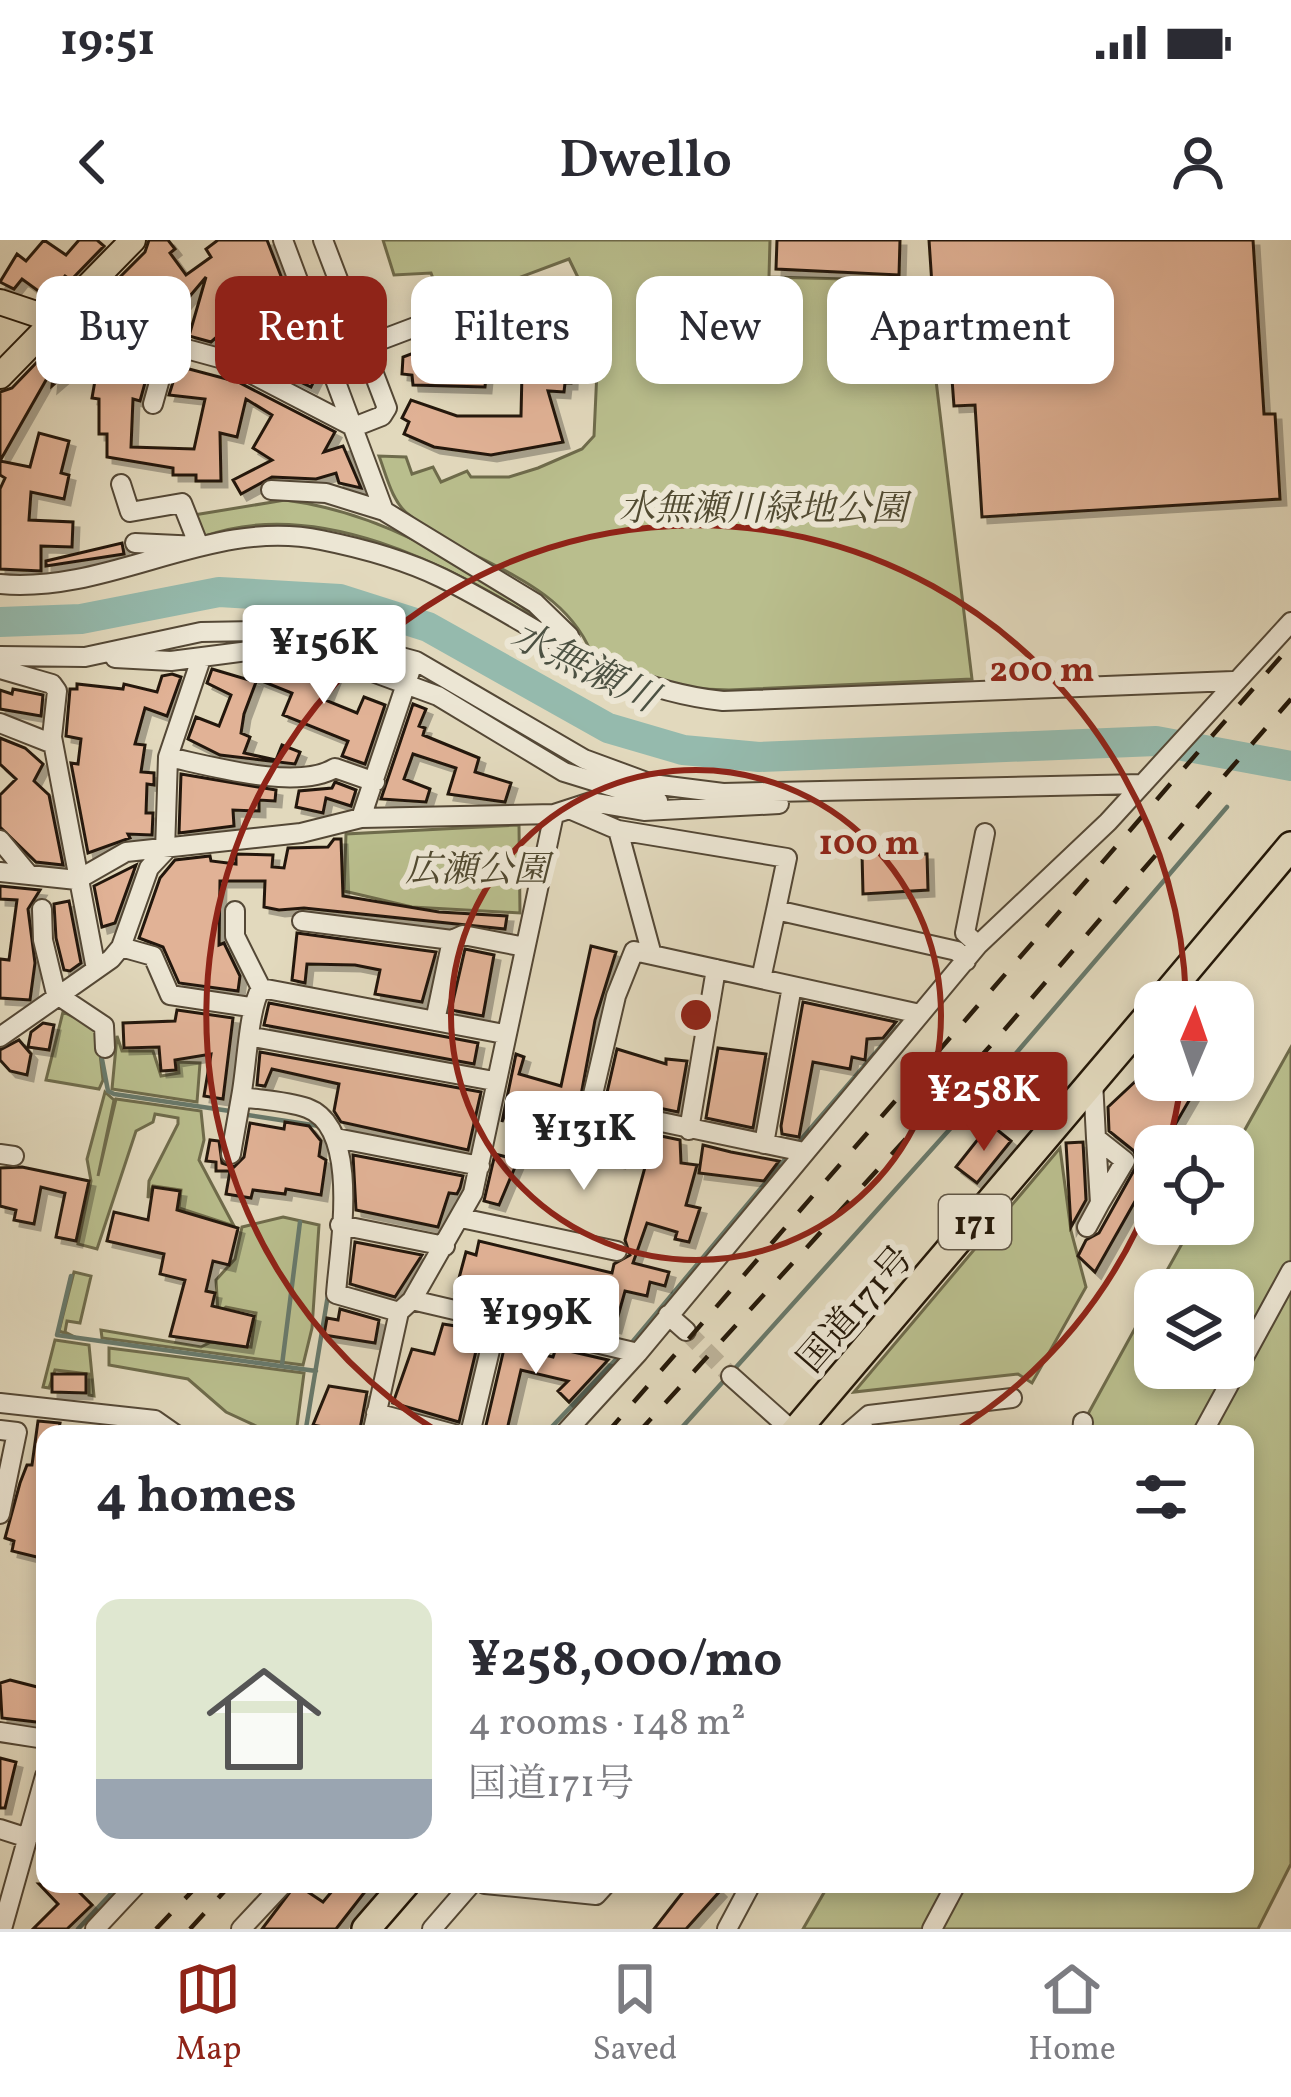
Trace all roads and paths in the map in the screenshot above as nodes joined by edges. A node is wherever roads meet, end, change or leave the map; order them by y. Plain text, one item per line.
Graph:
1 (133, 240) edge
2 (283, 240) edge
3 (323, 240) edge
4 (99, 276) edge
5 (337, 276) edge
6 (0, 302) edge
7 (36, 314) edge
8 (36, 341) edge
9 (191, 350) edge
10 (0, 376) edge
11 (159, 384) edge
12 (378, 384) edge
13 (153, 404) dead end
14 (354, 427) junction
15 (121, 484) dead end
16 (271, 490) dead end
17 (384, 512) junction
18 (135, 543) dead end
19 (200, 545) junction
20 (0, 584) edge
21 (1291, 622) edge
22 (574, 654) junction
23 (0, 656) edge
24 (85, 657) junction
25 (201, 659) junction
26 (416, 661) junction
27 (0, 669) edge
28 (405, 680) junction
29 (1233, 681) junction
30 (0, 723) edge
31 (53, 744) junction
32 (168, 758) junction
33 (375, 782) junction
34 (1143, 784) junction
35 (824, 792) junction
36 (692, 806) junction
37 (561, 812) junction
38 (361, 818) junction
39 (618, 830) junction
40 (985, 833) dead end
41 (0, 840) edge
42 (1291, 846) edge
43 (165, 850) junction
44 (0, 872) edge
45 (29, 875) junction
46 (77, 880) junction
47 (42, 909) dead end
48 (776, 910) junction
49 (235, 911) dead end
50 (302, 922) dead end
51 (452, 940) junction
52 (121, 947) junction
53 (525, 947) junction
54 (972, 953) junction
55 (652, 955) junction
56 (96, 969) junction
57 (716, 969) junction
58 (761, 979) junction
59 (1177, 981) edge
60 (792, 986) junction
61 (261, 988) junction
62 (56, 994) junction
63 (250, 1007) junction
64 (913, 1013) junction
65 (435, 1021) junction
66 (1134, 1033) edge
67 (504, 1034) junction
68 (0, 1037) edge
69 (253, 1037) junction
70 (104, 1048) dead end
71 (494, 1081) junction
72 (1094, 1081) junction
73 (241, 1097) junction
74 (689, 1130) junction
75 (336, 1138) junction
76 (1096, 1138) junction
77 (764, 1144) junction
78 (796, 1151) junction
79 (231, 1154) dead end
80 (480, 1166) junction
81 (1100, 1203) junction
82 (461, 1217) junction
83 (340, 1225) junction
84 (1087, 1227) dead end
85 (445, 1246) junction
86 (617, 1251) dead end
87 (1291, 1271) edge
88 (405, 1306) junction
89 (668, 1315) junction
90 (497, 1321) junction
91 (686, 1331) tunnel mouth
92 (628, 1352) junction
93 (731, 1376) tunnel mouth
94 (1012, 1398) dead end
95 (0, 1402) edge
96 (376, 1413) junction
97 (162, 1425) edge
98 (374, 1425) edge
99 (421, 1425) edge
100 (472, 1425) edge
101 (571, 1425) edge
102 (784, 1425) edge
103 (802, 1425) edge
104 (857, 1425) edge
105 (1207, 1425) edge
106 (0, 1430) edge
107 (0, 1514) edge
108 (0, 1732) edge
109 (36, 1738) edge
110 (36, 1809) edge
111 (0, 1829) edge
112 (28, 1838) junction
113 (129, 1893) edge
114 (275, 1893) edge
115 (397, 1893) edge
116 (463, 1893) edge
117 (747, 1893) edge
118 (951, 1893) edge
119 (2, 1929) edge
120 (95, 1929) edge
121 (241, 1929) edge
122 (366, 1929) edge
123 (432, 1929) edge
124 (727, 1929) edge
125 (932, 1929) edge

1 - 4 main road
2 - 14 street
3 - 5 street
6 - 7 main road
8 - 10 main road
9 - 14 street
11 - 13 street
12 - 14 street
14 - 17 street
15 - 19 street
16 - 17 street
17 - 22 street
18 - 19 street
19 - 20 street
19 - 22 street
21 - 29 street
22 - 29 street
23 - 24 street
24 - 25 street
24 - 26 street
25 - 28 street
25 - 32 street
26 - 28 street
26 - 35 street
27 - 31 street
28 - 33 street
28 - 36 street
29 - 34 street
30 - 31 street
31 - 46 street
32 - 33 street
32 - 43 street
33 - 38 street
34 - 35 street
34 - 54 street
35 - 36 street
36 - 37 street
37 - 38 street
37 - 39 street
37 - 53 street
38 - 43 street
39 - 48 street
39 - 55 street
40 - 54 street
41 - 45 street
42 - 59 highway, 国道171号 / 171
43 - 46 street
43 - 52 street
44 - 45 street
45 - 46 street
46 - 56 street
47 - 62 street
48 - 54 street
48 - 58 street
49 - 61 street
50 - 51 street
51 - 53 street
51 - 65 street
52 - 56 street
52 - 63 street
53 - 67 street
54 - 64 street
55 - 57 street
55 - 74 street
56 - 62 street
57 - 58 street
57 - 74 street
58 - 60 street
60 - 64 street
60 - 77 street
61 - 63 street
61 - 65 street
62 - 68 street
62 - 70 street
63 - 69 street
64 - 78 street
65 - 67 street
66 - 72 highway, 国道171号 / 171
67 - 71 street
69 - 71 street
69 - 73 street
71 - 80 street
72 - 76 street
72 - 103 highway, 国道171号 / 171
73 - 75 street
73 - 79 street
74 - 77 street
75 - 80 street
75 - 83 street
76 - 81 street
76 - 81 street
77 - 78 street
78 - 89 street
80 - 82 street
81 - 84 street
82 - 85 street
82 - 86 street
83 - 85 street
83 - 88 street
85 - 88 street
87 - 105 street
88 - 90 street
88 - 96 street
89 - 91 street
89 - 92 street
90 - 92 street
90 - 100 street
92 - 101 street
93 - 102 street
94 - 104 street
95 - 97 street
96 - 98 street
96 - 99 street
106 - 107 street
108 - 109 street
110 - 112 street
111 - 112 street
112 - 119 street
113 - 120 street
114 - 121 street
115 - 122 highway
116 - 123 street
117 - 124 street
118 - 125 street

